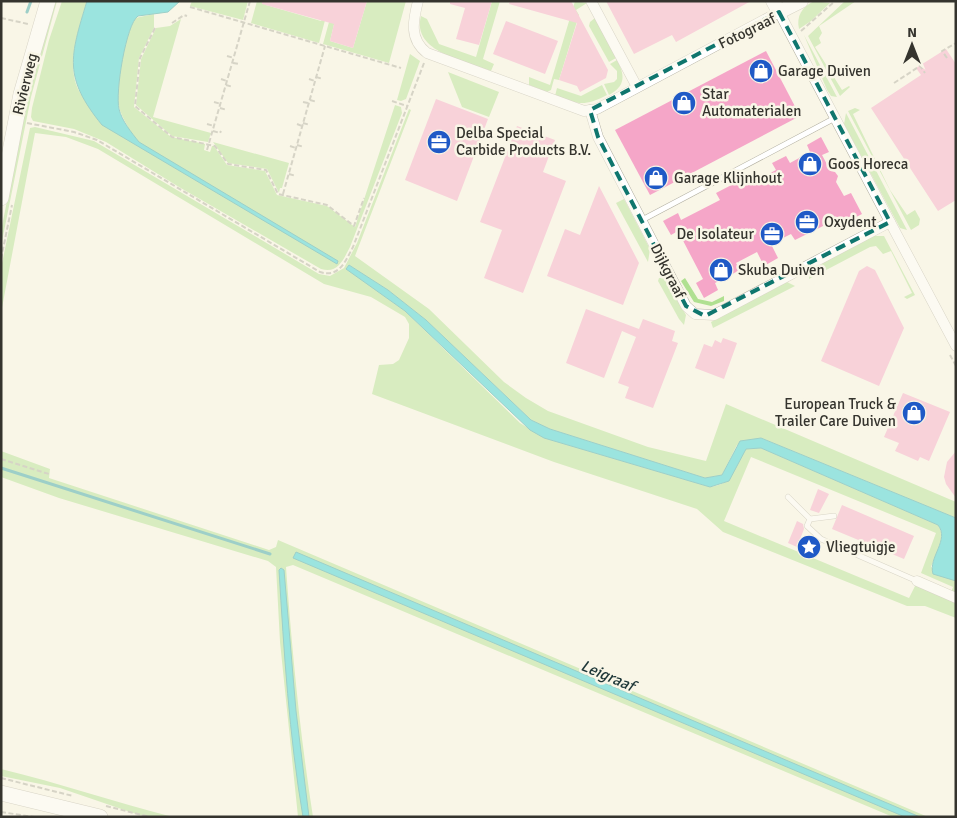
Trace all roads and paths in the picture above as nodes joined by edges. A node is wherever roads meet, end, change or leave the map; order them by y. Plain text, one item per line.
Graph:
1 (48, 1) edge
2 (250, 1) edge
3 (418, 1) edge
4 (591, 1) edge
5 (801, 1) edge
6 (835, 1) edge
7 (190, 7) dead end
8 (776, 7) edge
9 (187, 16) dead end
10 (1, 18) edge
11 (172, 23) dead end
12 (244, 23) junction
13 (31, 24) dead end
14 (155, 28) dead end
15 (792, 35) junction
16 (956, 43) edge
17 (325, 46) junction
18 (427, 53) junction
19 (227, 56) dead end
20 (234, 58) junction
21 (947, 58) dead end
22 (233, 63) junction
23 (239, 64) dead end
24 (401, 68) dead end
25 (925, 73) dead end
26 (316, 77) junction
27 (221, 79) dead end
28 (309, 79) dead end
29 (323, 79) dead end
30 (227, 81) junction
31 (315, 81) junction
32 (894, 83) dead end
33 (226, 85) junction
34 (233, 87) dead end
35 (637, 87) junction
36 (310, 100) junction
37 (392, 101) dead end
38 (214, 102) dead end
39 (303, 102) dead end
40 (317, 102) dead end
41 (308, 103) junction
42 (221, 104) junction
43 (407, 106) junction
44 (220, 108) junction
45 (226, 110) dead end
46 (590, 110) junction
47 (834, 118) junction
48 (27, 123) dead end
49 (207, 124) dead end
50 (297, 124) dead end
51 (303, 124) junction
52 (310, 125) dead end
53 (214, 126) junction
54 (221, 130) dead end
55 (213, 131) junction
56 (209, 144) junction
57 (290, 146) dead end
58 (296, 147) junction
59 (304, 147) dead end
60 (207, 150) dead end
61 (288, 174) junction
62 (296, 176) dead end
63 (282, 194) junction
64 (1, 198) edge
65 (364, 198) dead end
66 (642, 220) junction
67 (890, 222) junction
68 (956, 346) edge
69 (1, 458) edge
70 (49, 474) dead end
71 (788, 497) dead end
72 (834, 516) dead end
73 (810, 519) junction
74 (917, 582) joint
75 (956, 598) edge
76 (1, 793) edge
77 (1, 812) edge
78 (34, 817) edge
79 (100, 817) edge

1 - 64 main road, Rivierweg
2 - 12 path
3 - 18 street
4 - 35 street
5 - 8 street
6 - 15 path
7 - 12 path
8 - 15 street, Fotograaf
8 - 35 street, Fotograaf
9 - 11 path
10 - 13 path
12 - 17 path
12 - 20 path
14 - 56 path
15 - 47 street, Fotograaf
16 - 21 path
17 - 24 path
17 - 26 path
18 - 43 path
18 - 46 street
19 - 20 path
20 - 22 path
22 - 23 path
22 - 30 path
25 - 32 path
26 - 29 path
26 - 31 path
27 - 30 path
28 - 31 path
30 - 33 path
31 - 36 path
33 - 34 path
33 - 42 path
35 - 46 street, Fotograaf
36 - 40 path
36 - 41 path
37 - 43 path
38 - 42 path
39 - 41 path
41 - 51 path
42 - 44 path
43 - 48 path
44 - 45 path
44 - 53 path
46 - 66 street, Dijkgraaf
47 - 66 lane
47 - 67 street, Fotograaf
49 - 53 path
50 - 51 path
51 - 52 path
51 - 58 path
53 - 55 path
54 - 55 path
55 - 56 path
56 - 60 path
56 - 63 path
57 - 58 path
58 - 59 path
58 - 61 path
61 - 62 path
61 - 63 path
63 - 65 path
66 - 67 street, Dijkgraaf
67 - 68 street
69 - 70 path
71 - 73 lane
72 - 73 lane
73 - 74 lane
74 - 75 street
76 - 79 main road
77 - 78 path

